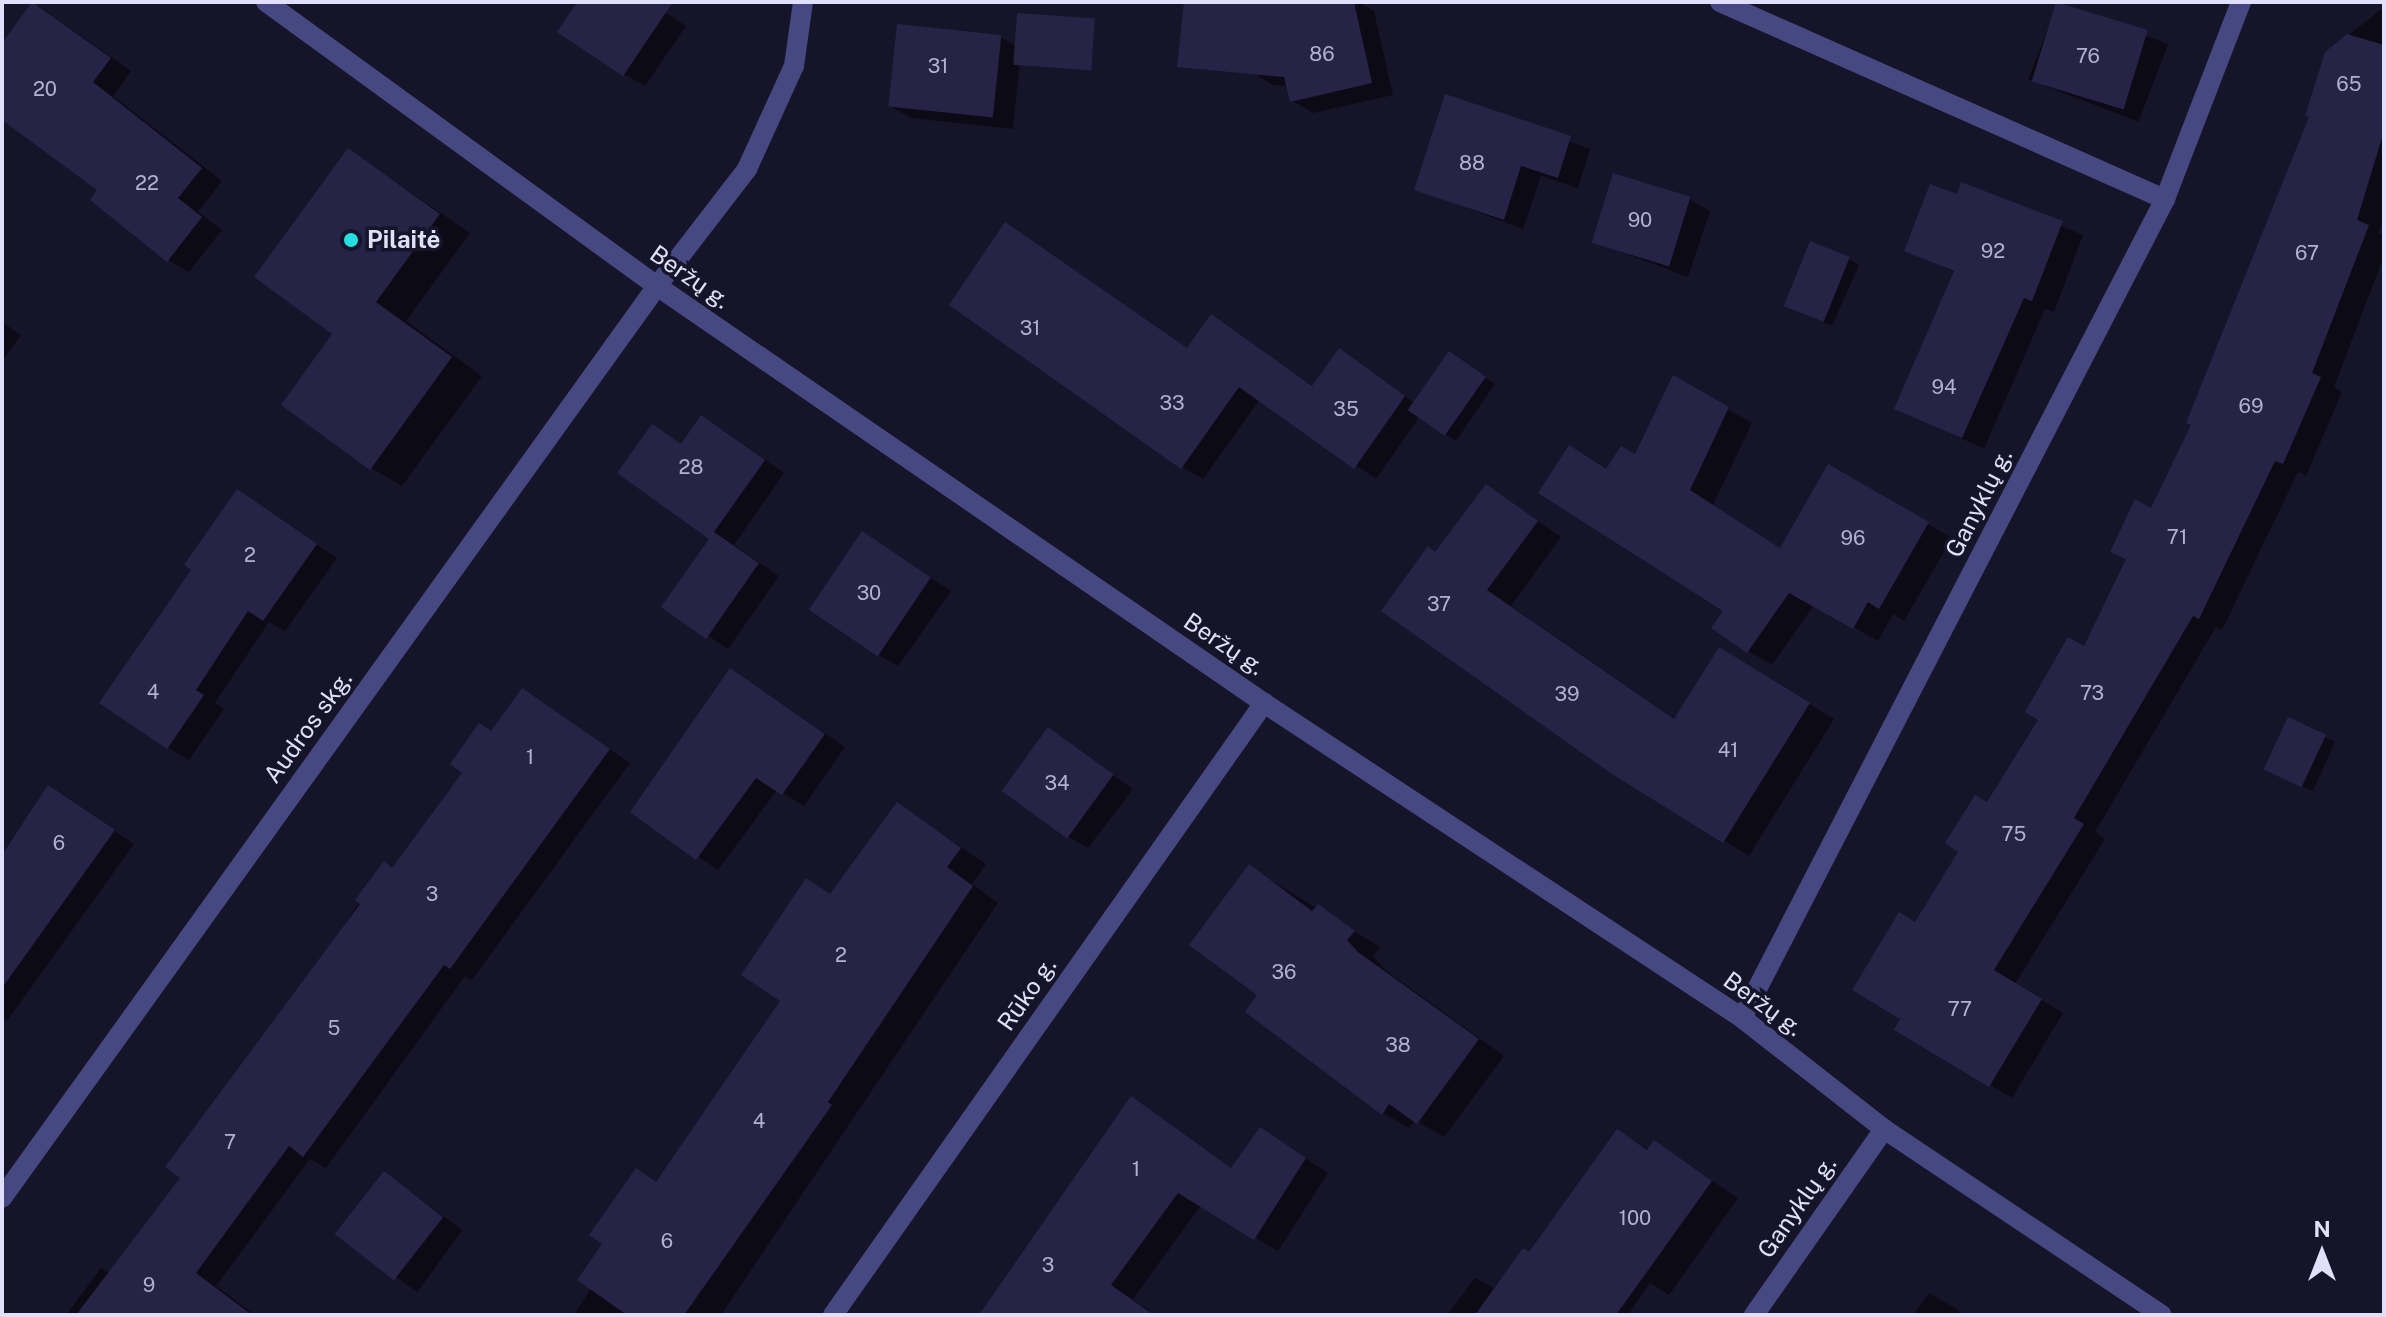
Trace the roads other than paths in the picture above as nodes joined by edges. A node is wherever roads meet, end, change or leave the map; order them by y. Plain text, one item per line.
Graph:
1 (266, 2) edge
2 (803, 2) edge
3 (1720, 2) edge
4 (2241, 2) edge
5 (2165, 199) junction
6 (657, 286) junction
7 (1264, 703) junction
8 (1742, 1018) junction
9 (1884, 1129) junction
10 (2, 1198) edge
11 (833, 1315) edge
12 (1754, 1315) edge
13 (2162, 1315) edge

1 - 6 street, Beržų g.
2 - 6 street, Audros skg.
3 - 5 street
4 - 5 street, Ganyklų g.
5 - 8 street, Ganyklų g.
6 - 7 street, Beržų g.
6 - 10 street, Audros skg.
7 - 8 street, Beržų g.
7 - 11 street, Rūko g.
8 - 9 street, Beržų g.
9 - 12 street, Ganyklų g.
9 - 13 street, Beržų g.

